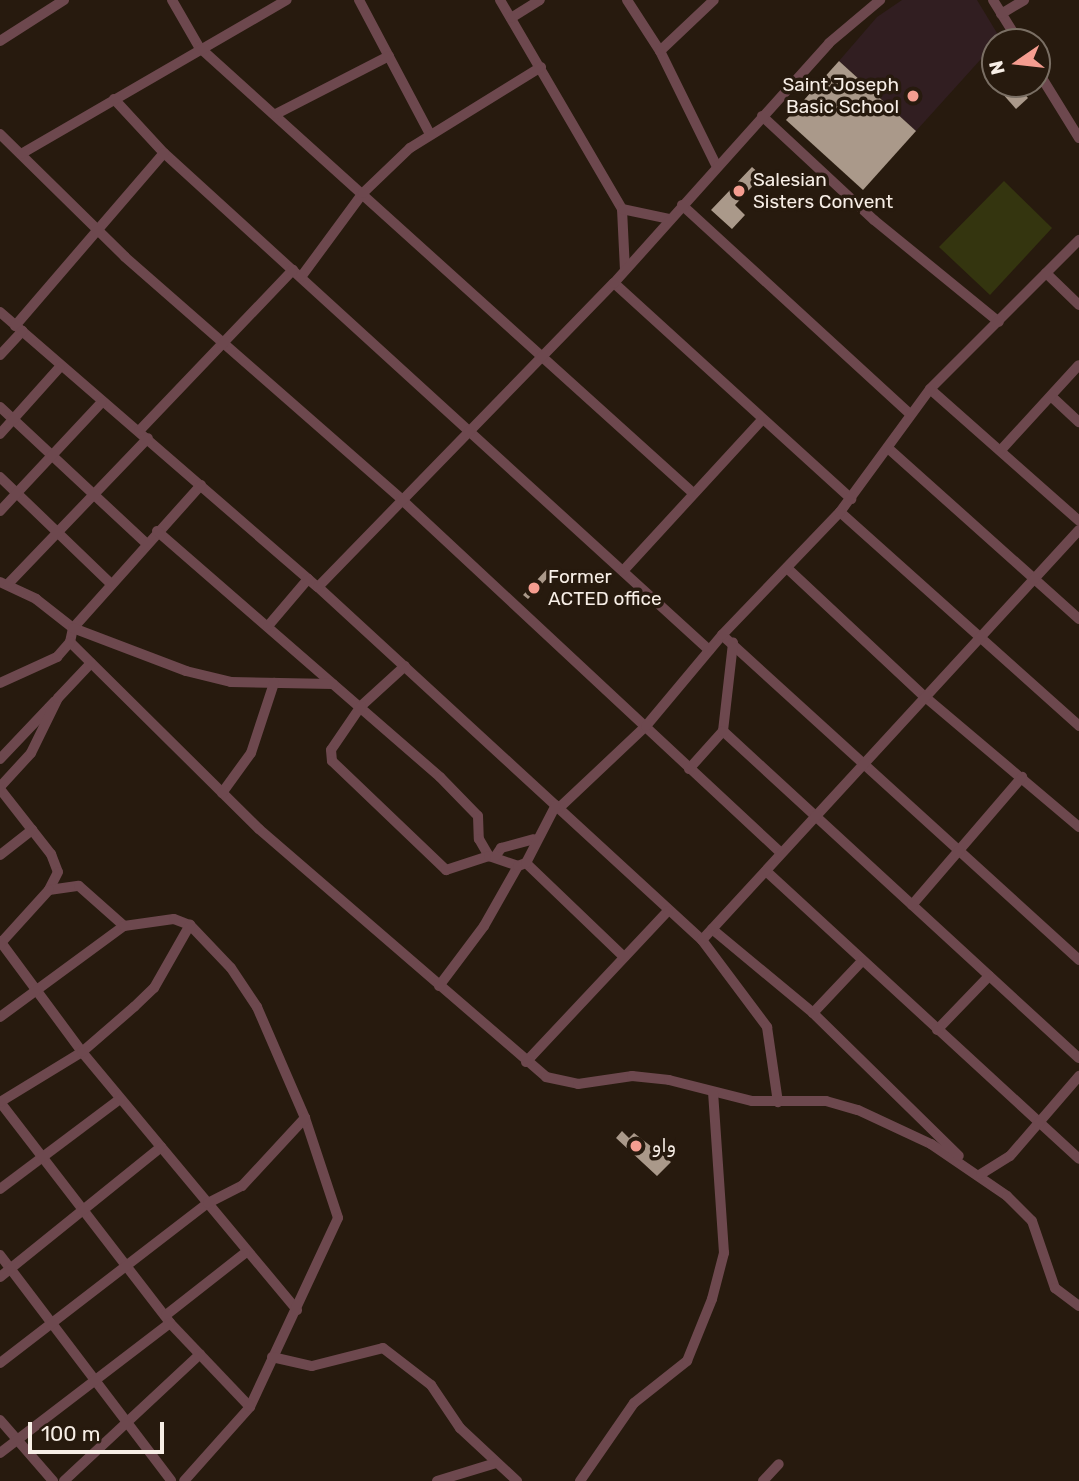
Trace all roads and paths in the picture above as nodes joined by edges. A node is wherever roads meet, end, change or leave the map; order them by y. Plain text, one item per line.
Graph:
1 (64, 0) edge
2 (172, 0) edge
3 (287, 0) edge
4 (359, 0) edge
5 (500, 0) edge
6 (540, 0) edge
7 (627, 0) edge
8 (714, 0) edge
9 (993, 0) edge
10 (1024, 0) edge
11 (878, 1) edge
12 (1002, 13) junction
13 (511, 18) junction
14 (1011, 28) edge
15 (0, 41) edge
16 (199, 47) junction
17 (660, 51) junction
18 (389, 56) junction
19 (541, 67) junction
20 (1051, 93) edge
21 (114, 99) junction
22 (276, 114) junction
23 (762, 116) junction
24 (0, 134) edge
25 (430, 134) junction
26 (1079, 138) edge
27 (164, 153) junction
28 (21, 154) junction
29 (716, 165) junction
30 (363, 193) junction
31 (682, 205) junction
32 (622, 209) junction
33 (669, 219) junction
34 (99, 230) junction
35 (1079, 240) edge
36 (625, 270) junction
37 (297, 273) junction
38 (1046, 273) junction
39 (614, 282) junction
40 (1079, 305) edge
41 (0, 312) edge
42 (999, 322) junction
43 (18, 328) junction
44 (225, 342) junction
45 (0, 355) edge
46 (542, 357) junction
47 (1079, 365) edge
48 (59, 368) junction
49 (930, 389) junction
50 (1052, 397) junction
51 (102, 402) junction
52 (0, 407) edge
53 (909, 413) junction
54 (12, 419) junction
55 (761, 421) junction
56 (1079, 422) edge
57 (139, 431) junction
58 (0, 433) edge
59 (470, 433) junction
60 (148, 438) junction
61 (888, 449) junction
62 (1001, 450) junction
63 (53, 454) junction
64 (0, 477) edge
65 (201, 485) junction
66 (96, 492) junction
67 (693, 493) junction
68 (18, 494) junction
69 (401, 499) junction
70 (852, 499) junction
71 (0, 511) edge
72 (840, 512) junction
73 (1079, 521) edge
74 (1079, 530) edge
75 (157, 531) junction
76 (60, 534) junction
77 (146, 543) junction
78 (787, 568) junction
79 (624, 571) junction
80 (308, 579) junction
81 (1034, 580) junction
82 (4, 583) edge
83 (111, 584) junction
84 (318, 587) junction
85 (1079, 619) edge
86 (268, 626) junction
87 (73, 628) junction
88 (722, 635) junction
89 (979, 637) junction
90 (70, 642) junction
91 (733, 643) junction
92 (709, 650) junction
93 (91, 663) junction
94 (405, 666) junction
95 (0, 683) edge
96 (274, 683) junction
97 (334, 684) junction
98 (924, 696) junction
99 (58, 698) junction
100 (361, 706) junction
101 (646, 726) junction
102 (1079, 726) edge
103 (723, 731) junction
104 (0, 759) edge
105 (866, 761) junction
106 (688, 769) junction
107 (1022, 777) junction
108 (0, 788) edge
109 (222, 793) junction
110 (558, 807) junction
111 (815, 816) junction
112 (1077, 822) edge
113 (33, 830) junction
114 (534, 839) junction
115 (962, 849) junction
116 (781, 853) junction
117 (0, 855) edge
118 (492, 856) junction
119 (522, 864) junction
120 (766, 871) junction
121 (49, 890) junction
122 (912, 905) junction
123 (668, 911) junction
124 (190, 925) junction
125 (124, 926) junction
126 (712, 929) junction
127 (702, 940) junction
128 (1, 943) edge
129 (625, 957) junction
130 (1079, 960) edge
131 (862, 961) junction
132 (989, 976) junction
133 (439, 986) junction
134 (35, 989) junction
135 (813, 1013) junction
136 (0, 1017) edge
137 (937, 1030) junction
138 (82, 1052) junction
139 (1079, 1058) edge
140 (526, 1062) junction
141 (1079, 1076) edge
142 (713, 1093) junction
143 (120, 1099) junction
144 (0, 1102) edge
145 (778, 1102) junction
146 (305, 1118) junction
147 (1037, 1123) junction
148 (161, 1147) junction
149 (43, 1157) junction
150 (1079, 1159) edge
151 (970, 1167) junction
152 (981, 1174) junction
153 (0, 1189) edge
154 (208, 1203) junction
155 (83, 1210) junction
156 (245, 1253) junction
157 (0, 1255) edge
158 (129, 1266) junction
159 (11, 1269) junction
160 (0, 1277) edge
161 (1079, 1306) edge
162 (297, 1310) junction
163 (168, 1319) junction
164 (51, 1325) junction
165 (200, 1354) junction
166 (272, 1357) junction
167 (0, 1363) edge
168 (99, 1382) junction
169 (250, 1407) junction
170 (0, 1420) edge
171 (127, 1420) junction
172 (16, 1440) junction
173 (0, 1453) edge
174 (496, 1463) junction
175 (779, 1464) dead end
176 (53, 1481) edge
177 (64, 1481) edge
178 (172, 1481) edge
179 (184, 1481) edge
180 (437, 1481) edge
181 (517, 1481) edge
182 (580, 1481) edge
183 (763, 1481) edge

1 - 15 street
2 - 16 street
3 - 16 street
4 - 18 street
5 - 13 street
6 - 13 street
7 - 17 street
8 - 17 street
9 - 12 street
10 - 12 street
11 - 23 street
12 - 14 street
13 - 19 street
16 - 21 street
16 - 22 street
17 - 29 street
18 - 22 street
18 - 25 street
19 - 25 street
19 - 32 street
20 - 26 street
21 - 27 street
21 - 28 street
22 - 30 street
23 - 29 street
23 - 42 street
24 - 28 street
25 - 30 street
27 - 34 street
27 - 37 street
28 - 34 street
29 - 31 street
30 - 37 street
30 - 46 street
31 - 33 street
31 - 53 street
32 - 33 street
32 - 36 street
33 - 36 street
34 - 43 street
34 - 44 street
35 - 38 street
36 - 39 street
37 - 44 street
37 - 59 street
38 - 40 street
38 - 42 street
39 - 46 street
39 - 55 street
41 - 43 street
42 - 49 street
43 - 45 street
43 - 48 street
44 - 57 street
44 - 69 street
46 - 59 street
46 - 67 street
47 - 50 street
48 - 51 street
48 - 54 street
49 - 53 street
49 - 62 street
50 - 56 street
50 - 62 street
51 - 57 street
51 - 63 street
52 - 54 street
53 - 61 street
54 - 58 street
54 - 63 street
55 - 67 street
55 - 70 street
57 - 60 street
59 - 69 street
59 - 79 street
60 - 65 street
60 - 66 street
61 - 70 street
61 - 81 street
62 - 73 street
63 - 66 street
63 - 68 street
64 - 68 street
65 - 75 street
65 - 80 street
66 - 76 street
66 - 77 street
67 - 79 street
68 - 71 street
68 - 76 street
69 - 84 street
69 - 101 street
70 - 72 street
72 - 78 street
72 - 89 street
74 - 81 street
75 - 77 street
75 - 86 street
76 - 82 street
76 - 83 street
77 - 83 street
78 - 88 street
78 - 98 street
79 - 92 street
80 - 84 street
80 - 86 street
81 - 85 street
81 - 89 street
82 - 87 street
83 - 87 street
84 - 94 street
86 - 97 street
87 - 90 street
87 - 96 street
88 - 91 street
88 - 92 street
89 - 98 street
89 - 102 street
90 - 93 street
90 - 95 street
91 - 103 street
91 - 105 street
92 - 101 street
93 - 99 street
93 - 109 street
94 - 100 street
94 - 110 street
96 - 97 street
96 - 109 street
97 - 100 street
98 - 105 street
98 - 107 street
99 - 104 street
99 - 108 street
100 - 118 street
100 - 118 street
101 - 106 street
101 - 110 street
103 - 106 street
103 - 111 street
105 - 111 street
105 - 115 street
106 - 116 street
107 - 112 street
107 - 115 street
108 - 113 street
109 - 133 street
110 - 114 street
110 - 123 street
111 - 116 street
111 - 122 street
113 - 117 street
113 - 121 street
114 - 118 street
114 - 119 street
115 - 122 street
115 - 130 street
116 - 120 street
118 - 119 street
119 - 129 street
119 - 133 street
120 - 126 street
120 - 131 street
121 - 125 street
121 - 128 street
122 - 132 street
123 - 127 street
123 - 129 street
124 - 125 street
124 - 138 street
124 - 146 street
125 - 134 street
126 - 127 street
126 - 135 street
127 - 145 street
128 - 134 street
129 - 140 street
131 - 135 street
131 - 137 street
132 - 137 street
132 - 139 street
133 - 140 street
134 - 136 street
134 - 138 street
135 - 151 street
137 - 147 street
138 - 143 street
138 - 144 street
140 - 142 street
141 - 147 street
142 - 145 street
142 - 182 street
143 - 148 street
143 - 149 street
144 - 149 street
145 - 151 street
146 - 154 street
146 - 162 street
147 - 150 street
147 - 152 street
148 - 154 street
148 - 155 street
149 - 153 street
149 - 155 street
151 - 152 street
152 - 161 street
154 - 156 street
154 - 158 street
155 - 158 street
155 - 159 street
156 - 162 street
156 - 163 street
157 - 159 street
158 - 163 street
158 - 164 street
159 - 160 street
159 - 164 street
162 - 166 street
163 - 165 street
163 - 168 street
164 - 167 street
164 - 168 street
165 - 169 street
165 - 171 street
166 - 169 street
166 - 174 street
168 - 171 street
168 - 172 street
169 - 179 street
170 - 172 street
171 - 177 street
171 - 178 street
172 - 173 street
172 - 176 street
174 - 180 street
174 - 181 street
175 - 183 street

